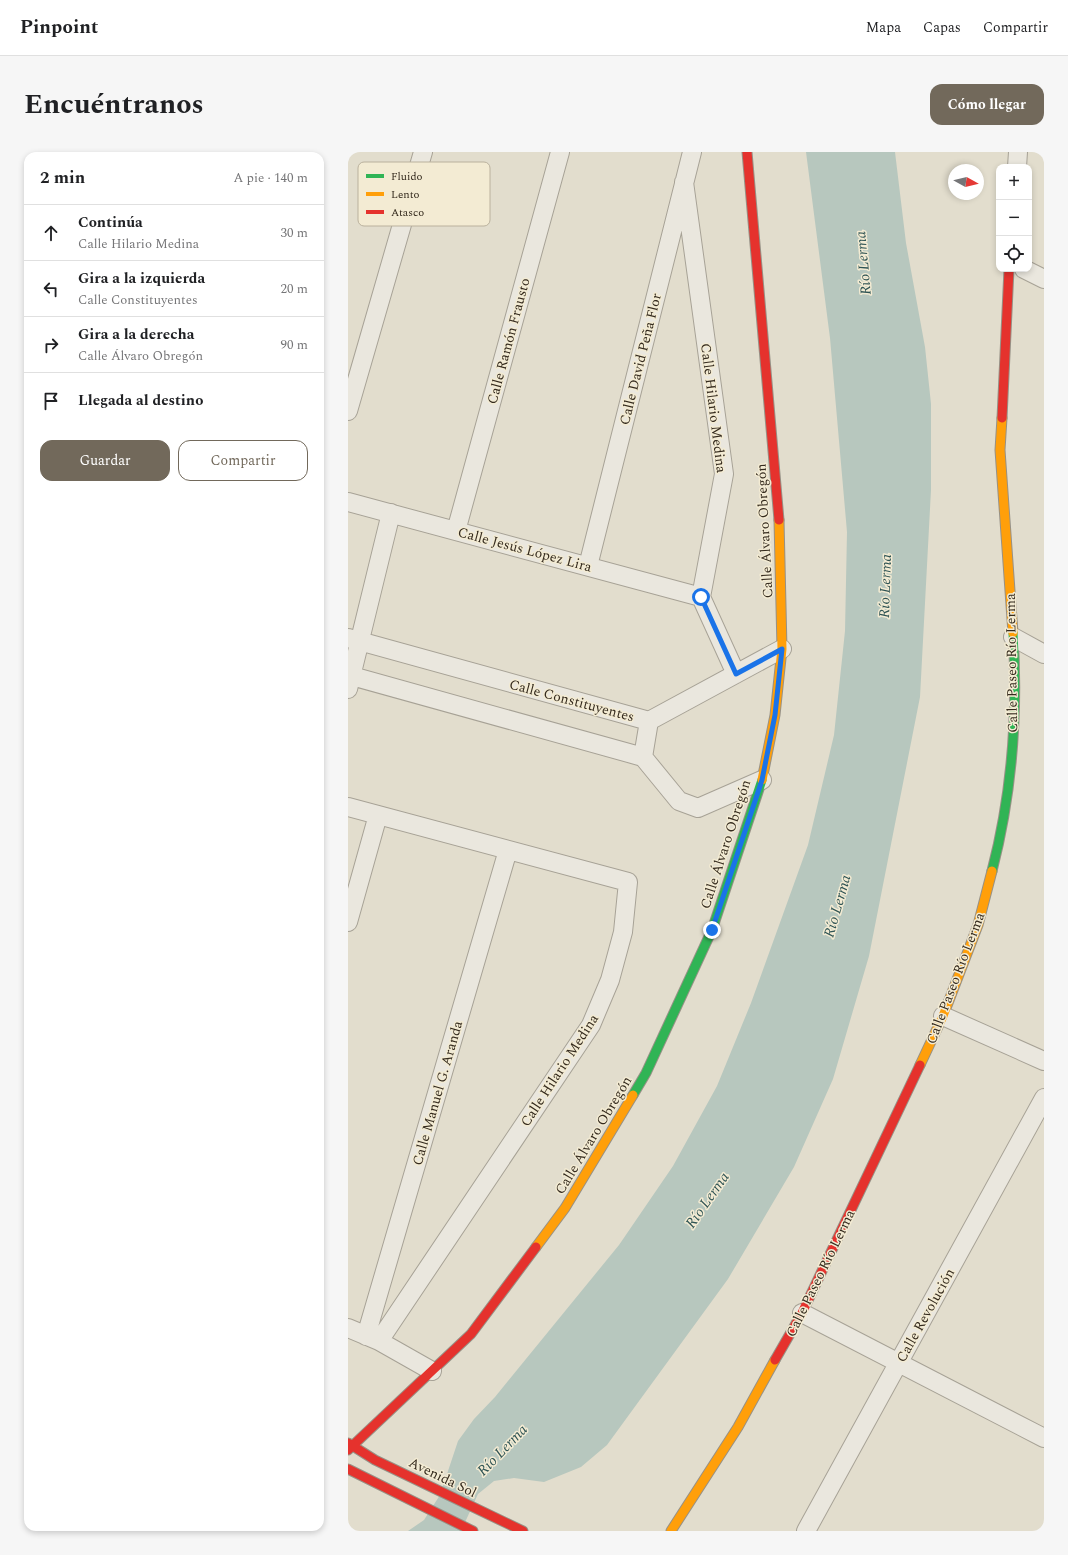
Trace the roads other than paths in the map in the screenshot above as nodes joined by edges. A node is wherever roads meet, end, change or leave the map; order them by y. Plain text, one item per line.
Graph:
1 (423, 152) edge
2 (560, 152) edge
3 (692, 152) edge
4 (746, 152) edge
5 (1018, 152) edge
6 (420, 162) edge
7 (1017, 164) edge
8 (684, 182) junction
9 (402, 226) edge
10 (1009, 272) edge
11 (1030, 272) edge
12 (1044, 279) edge
13 (348, 411) edge
14 (348, 502) edge
15 (391, 513) junction
16 (456, 531) junction
17 (588, 566) junction
18 (701, 597) junction
19 (1013, 637) junction
20 (354, 640) edge
21 (782, 649) junction
22 (1044, 654) edge
23 (736, 674) junction
24 (349, 680) edge
25 (650, 721) junction
26 (643, 757) junction
27 (762, 780) junction
28 (348, 807) edge
29 (378, 815) junction
30 (508, 850) junction
31 (348, 922) edge
32 (943, 1016) junction
33 (1044, 1061) edge
34 (1044, 1098) edge
35 (802, 1313) junction
36 (348, 1328) edge
37 (372, 1339) junction
38 (898, 1363) junction
39 (432, 1371) junction
40 (1044, 1438) edge
41 (350, 1446) edge
42 (348, 1469) edge
43 (473, 1531) edge
44 (523, 1531) edge
45 (671, 1531) edge
46 (806, 1531) edge

1 - 6 street
2 - 16 street, Calle Ramón Frausto
3 - 8 street, Calle David Peña Flor
4 - 21 street, Calle Álvaro Obregón
5 - 7 street
8 - 17 street, Calle David Peña Flor
8 - 18 street, Calle Hilario Medina
9 - 13 street
10 - 19 street, Calle Paseo Río Lerma
11 - 12 street
14 - 15 street, Calle Jesús López Lira
15 - 16 street, Calle Jesús López Lira
15 - 20 street
16 - 17 street, Calle Jesús López Lira
17 - 18 street, Calle Jesús López Lira
18 - 23 street
19 - 22 street
19 - 32 street, Calle Paseo Río Lerma
20 - 24 street
20 - 25 street, Calle Constituyentes
21 - 23 street, Calle Constituyentes
21 - 27 street, Calle Álvaro Obregón
23 - 25 street, Calle Constituyentes
24 - 26 street
25 - 26 street
26 - 27 street
27 - 39 street, Calle Álvaro Obregón
28 - 29 street, Calle Hilario Medina
29 - 30 street, Calle Hilario Medina
29 - 31 street
30 - 37 street, Calle Manuel G. Aranda
30 - 37 street, Calle Hilario Medina
32 - 33 street
32 - 35 street, Calle Paseo Río Lerma
34 - 38 street, Calle Revolución
35 - 38 street
35 - 45 street, Calle Paseo Río Lerma
36 - 37 street
37 - 39 street
38 - 40 street
38 - 46 street, Calle Revolución
39 - 41 street, Calle Álvaro Obregón
41 - 44 street, Avenida Sol
42 - 43 street

